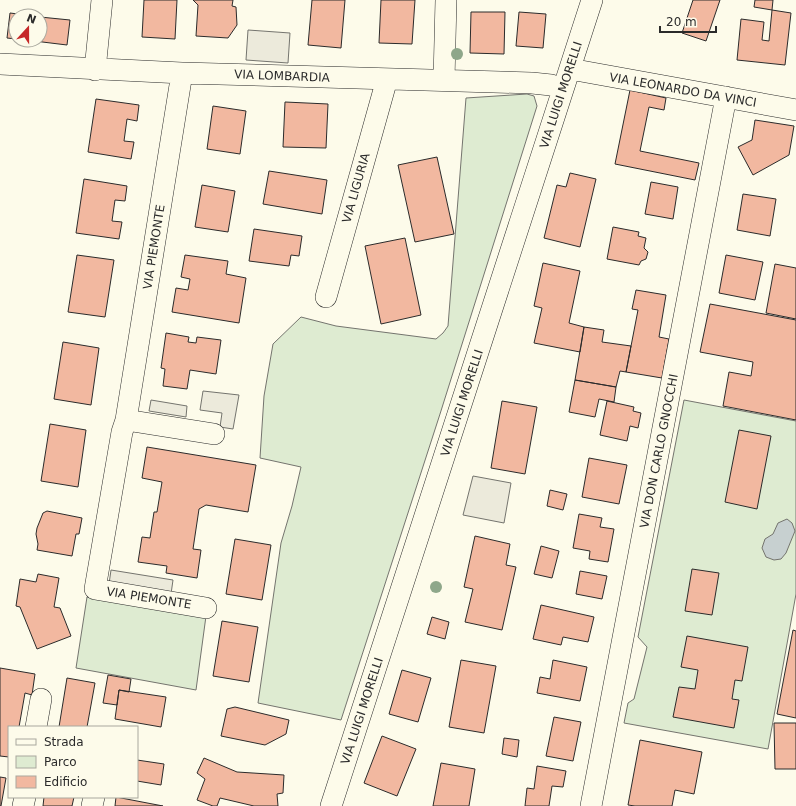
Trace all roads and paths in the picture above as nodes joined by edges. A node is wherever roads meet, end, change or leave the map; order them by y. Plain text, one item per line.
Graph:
1 (102, 0) edge
2 (446, 0) edge
3 (592, 0) edge
4 (0, 64) edge
5 (570, 69) junction
6 (95, 70) junction
7 (182, 73) junction
8 (387, 79) junction
9 (444, 80) junction
10 (563, 89) junction
11 (726, 97) junction
12 (796, 110) edge
13 (326, 297) dead end
14 (126, 420) junction
15 (214, 434) dead end
16 (206, 608) dead end
17 (41, 699) dead end
18 (36, 726) edge
19 (332, 806) edge
20 (592, 806) edge

1 - 6 street
2 - 9 street
3 - 5 street, VIA LUIGI MORELLI
4 - 6 street, VIA LOMBARDIA
5 - 10 street, VIA LUIGI MORELLI
5 - 11 street, VIA LEONARDO DA VINCI
6 - 7 street, VIA LOMBARDIA
7 - 8 street, VIA LOMBARDIA
7 - 14 street, VIA PIEMONTE
8 - 9 street, VIA LOMBARDIA
8 - 13 street, VIA LIGURIA
9 - 10 street, VIA LOMBARDIA
10 - 19 street, VIA LUIGI MORELLI
11 - 12 street, VIA LEONARDO DA VINCI
11 - 20 street, VIA DON CARLO GNOCCHI
14 - 15 street
14 - 16 street, VIA PIEMONTE
17 - 18 street

